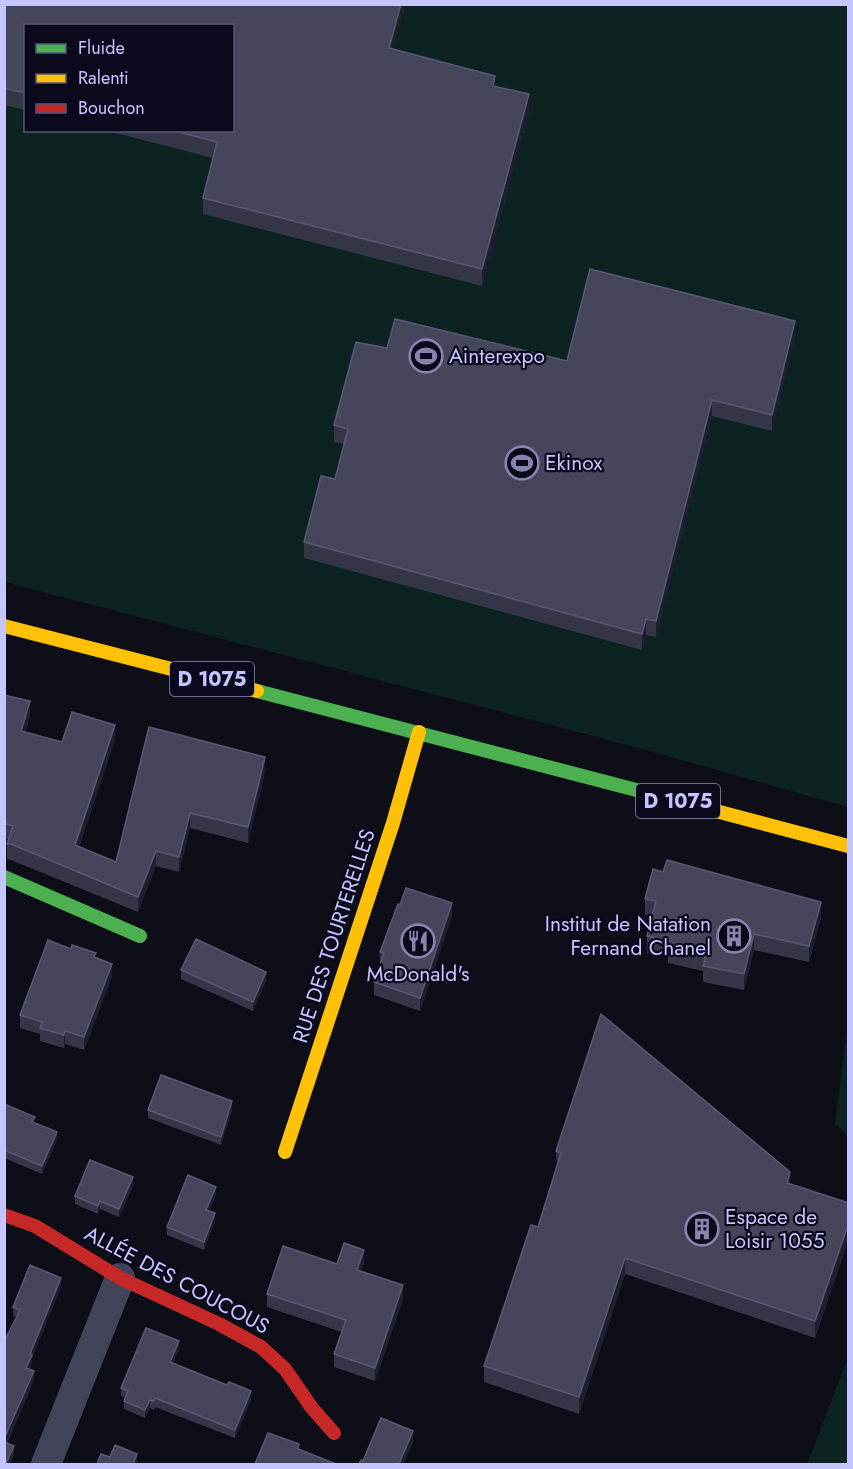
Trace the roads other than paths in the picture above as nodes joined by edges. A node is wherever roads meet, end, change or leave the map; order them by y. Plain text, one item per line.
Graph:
1 (4, 626) edge
2 (419, 732) junction
3 (849, 846) edge
4 (4, 877) edge
5 (140, 936) dead end
6 (285, 1152) dead end
7 (4, 1215) edge
8 (120, 1278) junction
9 (334, 1433) dead end
10 (46, 1464) edge

1 - 2 street, D 1075
2 - 3 street, D 1075
2 - 6 street, RUE DES TOURTERELLES
4 - 5 street
7 - 8 street, ALLÉE DES COUCOUS
8 - 9 street, ALLÉE DES COUCOUS
8 - 10 street

